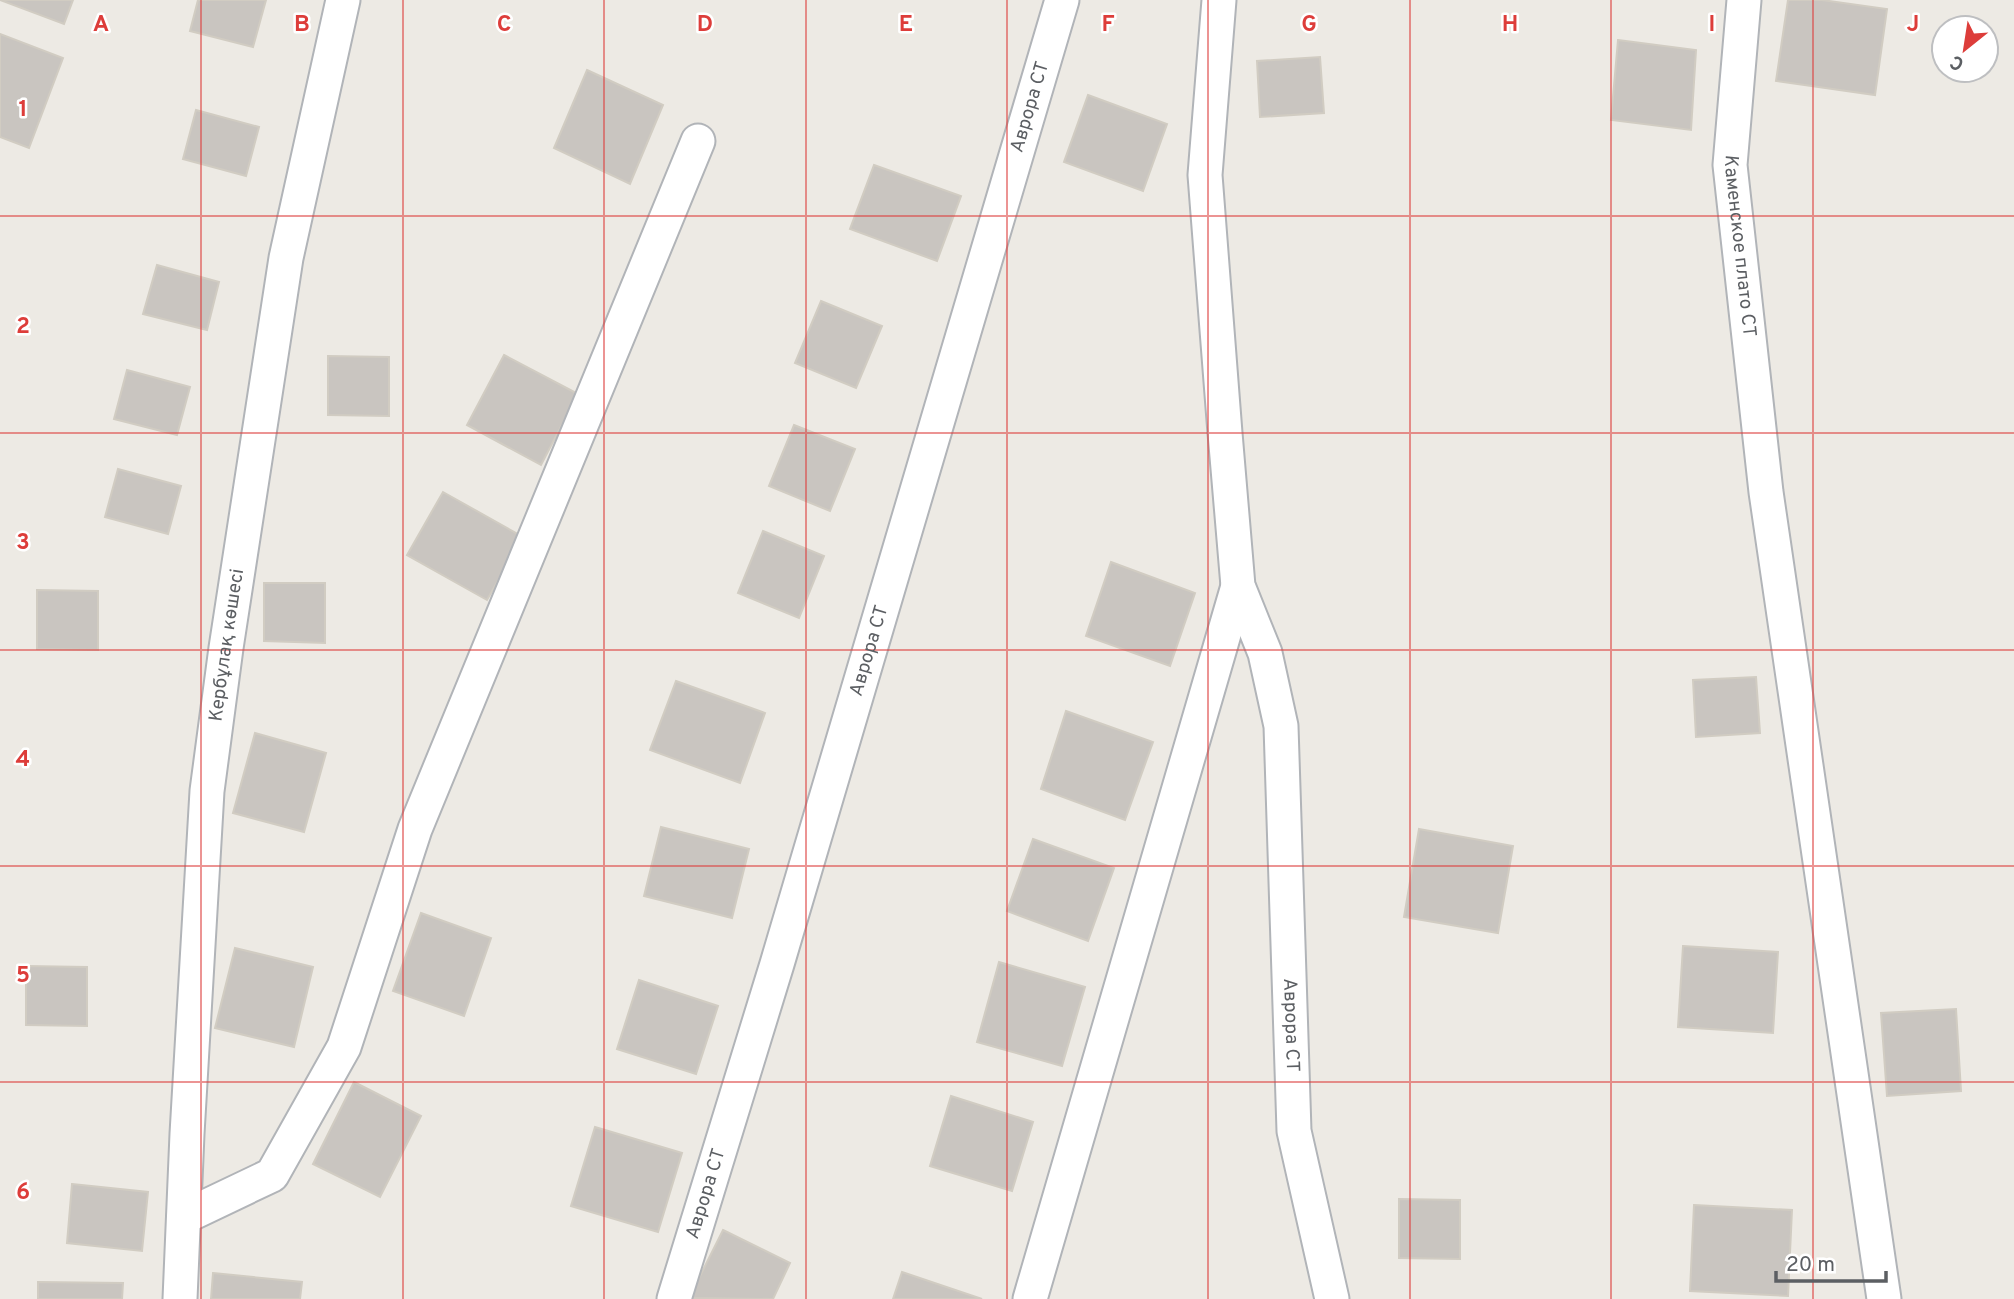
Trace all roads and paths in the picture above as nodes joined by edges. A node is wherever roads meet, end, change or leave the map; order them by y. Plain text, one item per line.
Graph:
1 (343, 0) edge
2 (1062, 0) edge
3 (1219, 0) edge
4 (1744, 0) edge
5 (698, 141) dead end
6 (1238, 586) junction
7 (184, 1217) junction
8 (180, 1299) edge
9 (674, 1299) edge
10 (1030, 1299) edge
11 (1332, 1299) edge
12 (1884, 1299) edge

1 - 7 street, Кербұлақ көшесі
2 - 9 street, Аврора СТ
3 - 6 street, Аврора СТ
4 - 12 street, Каменское плато СТ
5 - 7 street
6 - 10 street
6 - 11 street, Аврора СТ
7 - 8 street, Кербұлақ көшесі

